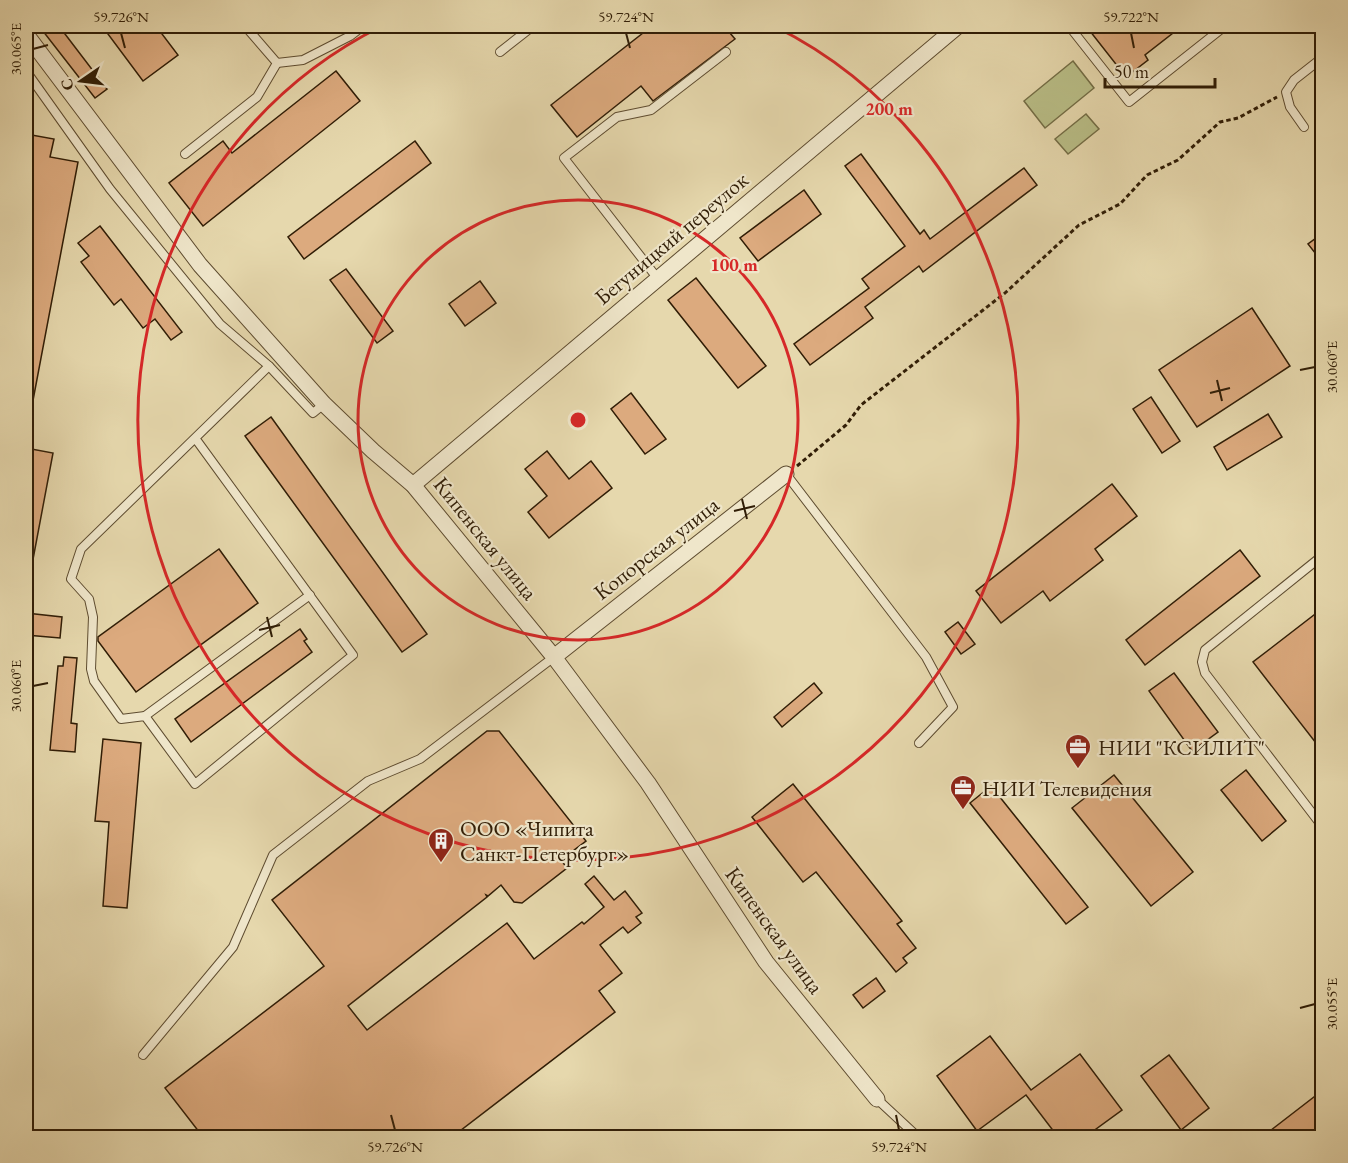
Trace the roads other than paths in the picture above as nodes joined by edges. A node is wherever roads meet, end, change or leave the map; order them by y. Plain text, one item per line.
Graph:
1 (245, 26) edge
2 (363, 26) edge
3 (533, 26) edge
4 (958, 26) edge
5 (1069, 26) edge
6 (1225, 26) edge
7 (26, 34) edge
8 (500, 52) dead end
9 (726, 52) dead end
10 (1323, 58) edge
11 (277, 63) junction
12 (26, 71) edge
13 (1304, 127) dead end
14 (185, 154) dead end
15 (658, 279) junction
16 (269, 366) junction
17 (324, 404) junction
18 (195, 438) junction
19 (786, 474) joint
20 (413, 485) junction
21 (1323, 556) edge
22 (310, 595) junction
23 (554, 657) junction
24 (145, 716) junction
25 (919, 743) dead end
26 (1323, 826) edge
27 (143, 1055) dead end
28 (877, 1099) joint
29 (919, 1137) edge

1 - 11 lane
2 - 11 lane
3 - 8 lane
4 - 15 street, Бегуницкий переулок
5 - 6 lane
7 - 17 street, Кипенская улица
9 - 15 lane
10 - 13 lane
11 - 14 lane
12 - 16 lane
15 - 20 street, Бегуницкий переулок
16 - 17 lane
16 - 18 lane
17 - 20 street, Кипенская улица
18 - 22 lane
18 - 24 lane
19 - 23 street, Копорская улица
19 - 25 lane
20 - 23 street, Кипенская улица
21 - 26 lane
22 - 24 lane
22 - 24 lane
23 - 27 lane
23 - 28 street, Кипенская улица
28 - 29 lane

